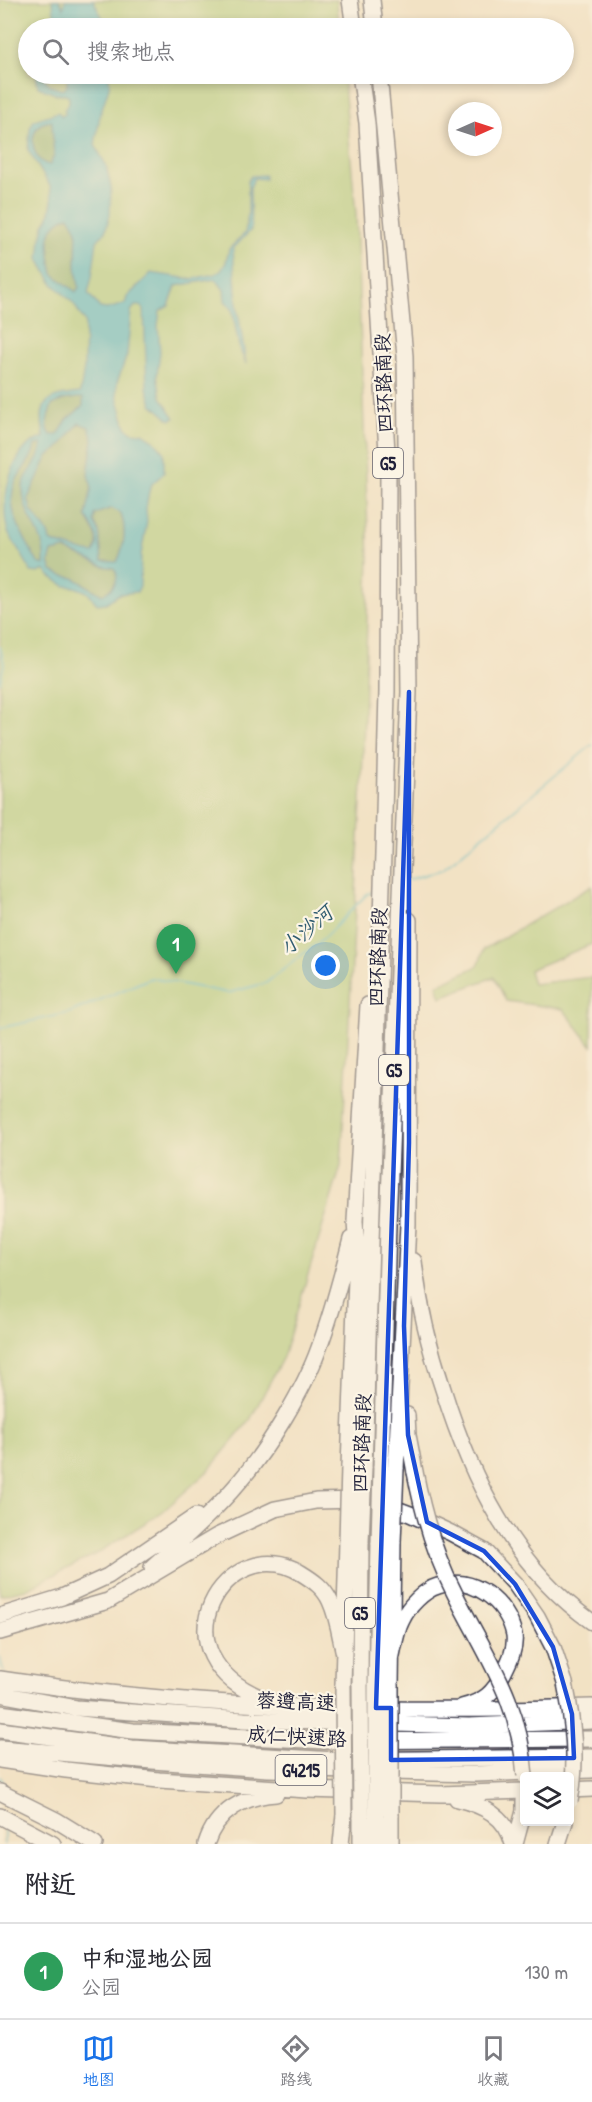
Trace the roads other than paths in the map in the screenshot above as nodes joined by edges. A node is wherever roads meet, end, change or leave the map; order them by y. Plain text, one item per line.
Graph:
1 (351, 0) edge
2 (372, 0) edge
3 (353, 18) edge
4 (374, 18) edge
5 (361, 84) edge
6 (380, 84) edge
7 (404, 910) junction
8 (410, 1248) junction
9 (359, 1249) junction
10 (404, 1326) junction
11 (264, 1451) junction
12 (388, 1468) junction
13 (354, 1542) junction
14 (386, 1543) junction
15 (126, 1590) junction
16 (0, 1616) edge
17 (592, 1622) edge
18 (0, 1632) edge
19 (344, 1654) junction
20 (391, 1660) junction
21 (0, 1678) edge
22 (383, 1686) junction
23 (0, 1694) edge
24 (284, 1706) junction
25 (592, 1707) edge
26 (454, 1709) junction
27 (0, 1713) edge
28 (592, 1721) edge
29 (7, 1731) edge
30 (592, 1739) edge
31 (5, 1754) edge
32 (592, 1757) edge
33 (592, 1770) edge
34 (525, 1772) edge
35 (573, 1772) edge
36 (592, 1789) edge
37 (307, 1790) junction
38 (574, 1790) edge
39 (520, 1791) edge
40 (0, 1792) edge
41 (440, 1794) junction
42 (0, 1816) edge
43 (376, 1816) junction
44 (520, 1824) edge
45 (563, 1826) edge
46 (53, 1844) edge
47 (95, 1844) edge
48 (206, 1844) edge
49 (343, 1844) edge
50 (361, 1844) edge
51 (376, 1844) edge
52 (391, 1844) edge
53 (514, 1844) edge
54 (558, 1844) edge

1 - 3 highway
2 - 4 highway
5 - 9 highway, 四环路南段 / G5
6 - 7 highway, 四环路南段 / G5
7 - 8 highway
7 - 12 highway, 四环路南段 / G5
8 - 10 highway
8 - 17 highway
9 - 11 highway
9 - 13 highway, 四环路南段 / G5, bridge
10 - 12 highway
10 - 34 highway, bridge
11 - 15 highway
11 - 16 highway
12 - 14 highway, 四环路南段 / G5, bridge
13 - 19 highway
13 - 43 highway, 四环路南段 / G5, bridge
14 - 20 highway
14 - 22 highway, 四环路南段 / G5
15 - 18 highway
15 - 35 highway, bridge
19 - 24 highway
19 - 49 highway, bridge
20 - 22 highway
20 - 26 highway
21 - 24 highway
22 - 43 highway, bridge
23 - 28 highway, 蓉遵高速
24 - 26 highway
25 - 26 highway
27 - 30 highway, 成仁快速路
29 - 32 highway, 成仁快速路
31 - 33 highway, G4215
31 - 37 highway
36 - 38 highway
37 - 41 highway
37 - 48 highway
39 - 41 highway
40 - 47 highway
41 - 53 highway
42 - 46 highway
43 - 50 highway, 四环路南段 / G5
43 - 51 highway, 四环路南段 / G5
43 - 52 highway
44 - 53 highway
45 - 54 highway

